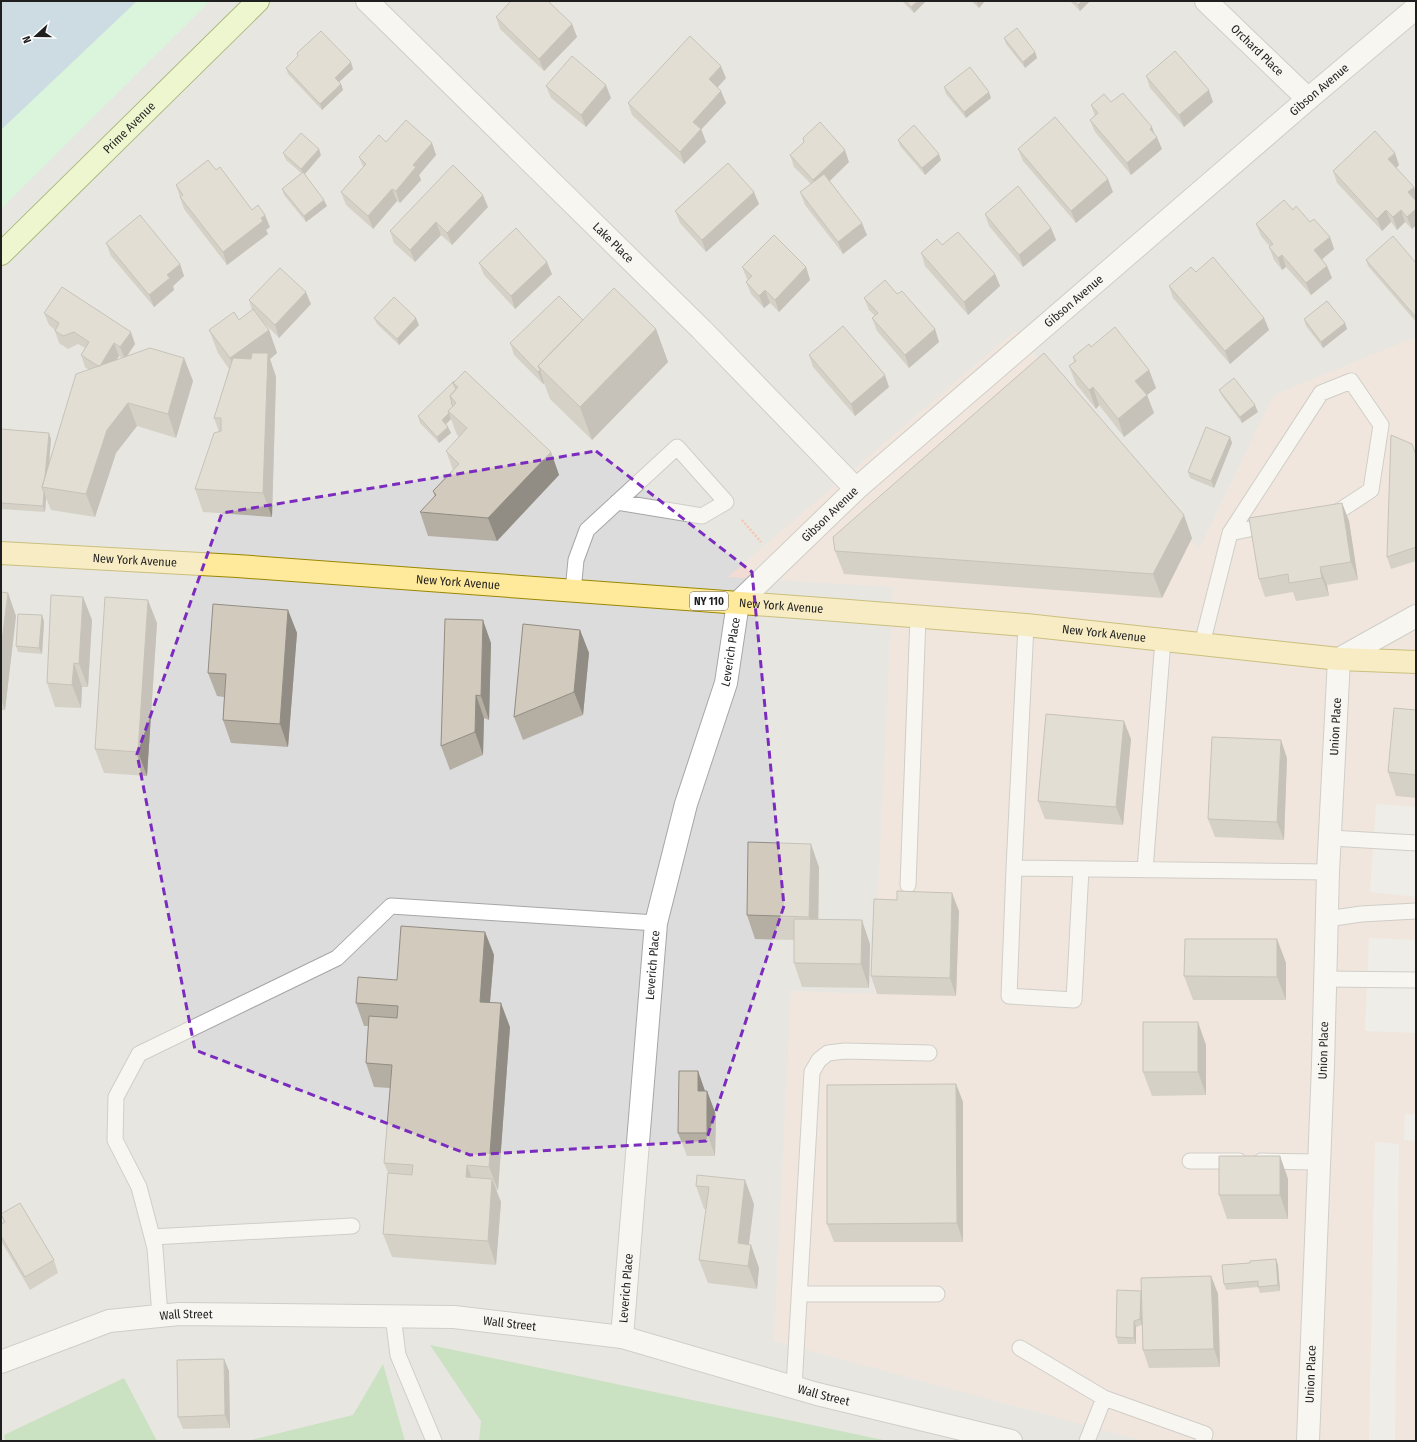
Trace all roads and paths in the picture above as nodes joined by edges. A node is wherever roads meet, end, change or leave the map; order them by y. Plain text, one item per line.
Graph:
1 (258, 1) edge
2 (367, 1) edge
3 (1206, 1) edge
4 (1416, 8) edge
5 (1308, 99) junction
6 (1, 254) edge
7 (856, 489) junction
8 (617, 502) junction
9 (726, 502) junction
10 (1313, 517) edge
11 (1283, 523) edge
12 (1230, 532) junction
13 (763, 544) dead end
14 (1, 553) edge
15 (572, 591) junction
16 (738, 603) junction
17 (1416, 616) edge
18 (918, 617) junction
19 (1026, 625) junction
20 (1163, 640) junction
21 (1202, 644) junction
22 (1339, 659) junction
23 (1416, 662) edge
24 (1331, 838) junction
25 (1416, 843) edge
26 (1014, 868) junction
27 (1081, 869) junction
28 (1144, 870) junction
29 (1328, 872) junction
30 (908, 885) dead end
31 (1416, 911) edge
32 (1327, 919) junction
33 (656, 923) junction
34 (1325, 979) junction
35 (1416, 980) edge
36 (929, 1052) dead end
37 (1190, 1161) dead end
38 (1318, 1162) junction
39 (352, 1226) dead end
40 (152, 1237) junction
41 (800, 1294) junction
42 (937, 1294) dead end
43 (160, 1316) junction
44 (393, 1316) junction
45 (622, 1337) junction
46 (1020, 1348) dead end
47 (1, 1362) edge
48 (794, 1387) junction
49 (1104, 1398) junction
50 (434, 1441) edge
51 (1011, 1441) edge
52 (1086, 1441) edge
53 (1202, 1441) edge
54 (1308, 1441) edge

1 - 6 main road, Prime Avenue
2 - 7 street, Lake Place
3 - 5 street, Orchard Place
4 - 5 street, Gibson Avenue
5 - 7 street, Gibson Avenue
7 - 16 street, Gibson Avenue
8 - 9 lane
8 - 9 lane
8 - 15 lane
9 - 13 path
10 - 12 lane
11 - 12 lane
12 - 21 lane
14 - 15 main road, New York Avenue / NY 110
15 - 16 main road, New York Avenue / NY 110
16 - 18 main road, New York Avenue / NY 110
16 - 33 street, Leverich Place
17 - 22 street
18 - 19 main road, New York Avenue / NY 110
18 - 30 lane
19 - 20 main road, New York Avenue / NY 110
19 - 26 lane
20 - 21 main road, New York Avenue / NY 110
20 - 28 lane
21 - 22 main road, New York Avenue / NY 110
22 - 23 main road, New York Avenue / NY 110
22 - 24 street, Union Place
24 - 25 lane
24 - 29 street, Union Place
26 - 27 lane
26 - 27 lane
27 - 28 lane
28 - 29 lane
29 - 32 street, Union Place
31 - 32 lane
32 - 34 street, Union Place
33 - 40 lane
33 - 45 street, Leverich Place
34 - 35 lane
34 - 38 street, Union Place
36 - 41 lane
37 - 38 lane
38 - 54 street, Union Place
39 - 40 lane
40 - 43 lane
41 - 42 lane
41 - 48 lane
43 - 44 street, Wall Street
43 - 47 street, Wall Street
44 - 45 street, Wall Street
44 - 50 lane
45 - 48 street, Wall Street
46 - 49 lane
48 - 51 street, Wall Street
49 - 52 lane
49 - 53 lane

